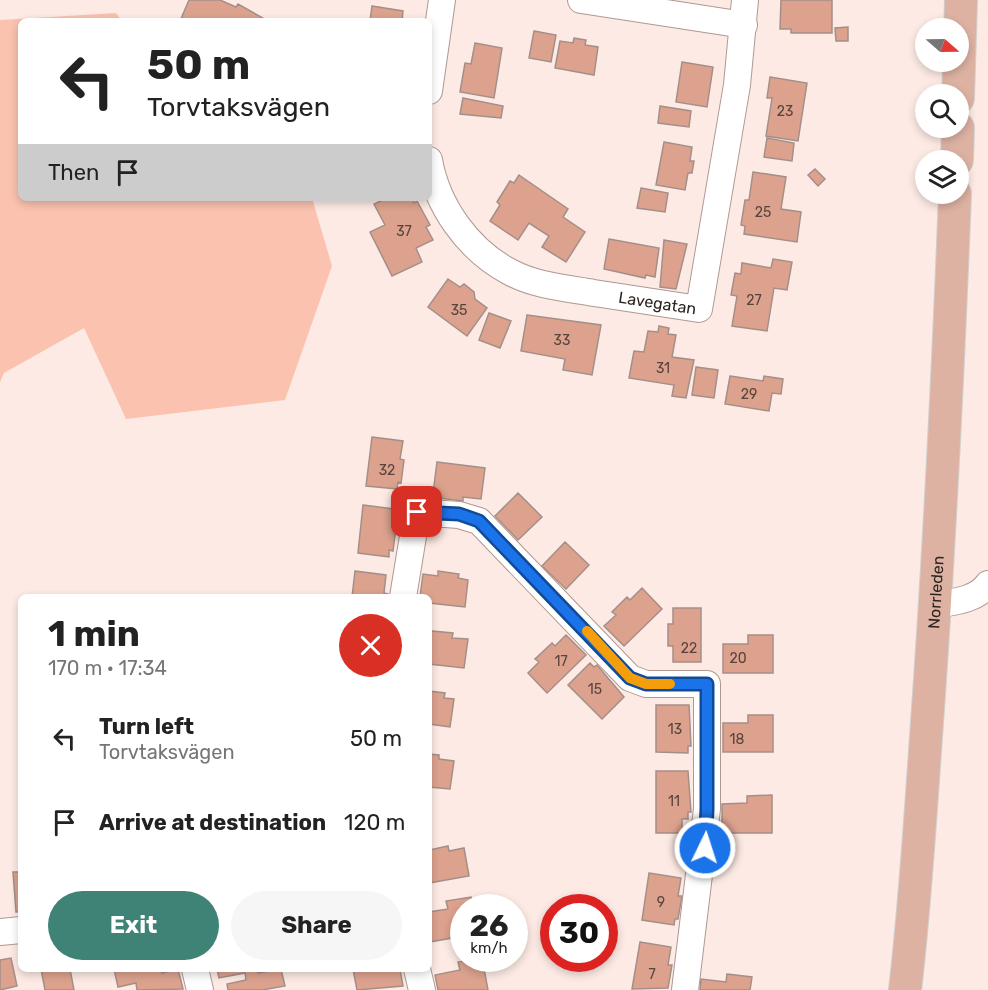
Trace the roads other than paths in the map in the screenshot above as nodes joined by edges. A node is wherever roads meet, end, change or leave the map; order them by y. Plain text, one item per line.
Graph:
1 (442, 0) edge
2 (580, 0) edge
3 (745, 0) edge
4 (961, 0) edge
5 (744, 26) junction
6 (432, 70) edge
7 (958, 84) edge
8 (432, 175) edge
9 (955, 204) edge
10 (987, 589) edge
11 (404, 594) edge
12 (935, 605) junction
13 (18, 930) edge
14 (0, 932) edge
15 (196, 972) edge
16 (418, 972) edge
17 (200, 990) edge
18 (422, 990) edge
19 (685, 990) edge
20 (905, 990) edge

1 - 6 street
2 - 5 street
3 - 5 street, Lavegatan
4 - 7 main road
5 - 8 street, Lavegatan
9 - 12 main road, Norrleden
10 - 12 street
11 - 19 street
12 - 20 main road, Norrleden
13 - 14 street
15 - 17 street
16 - 18 street

